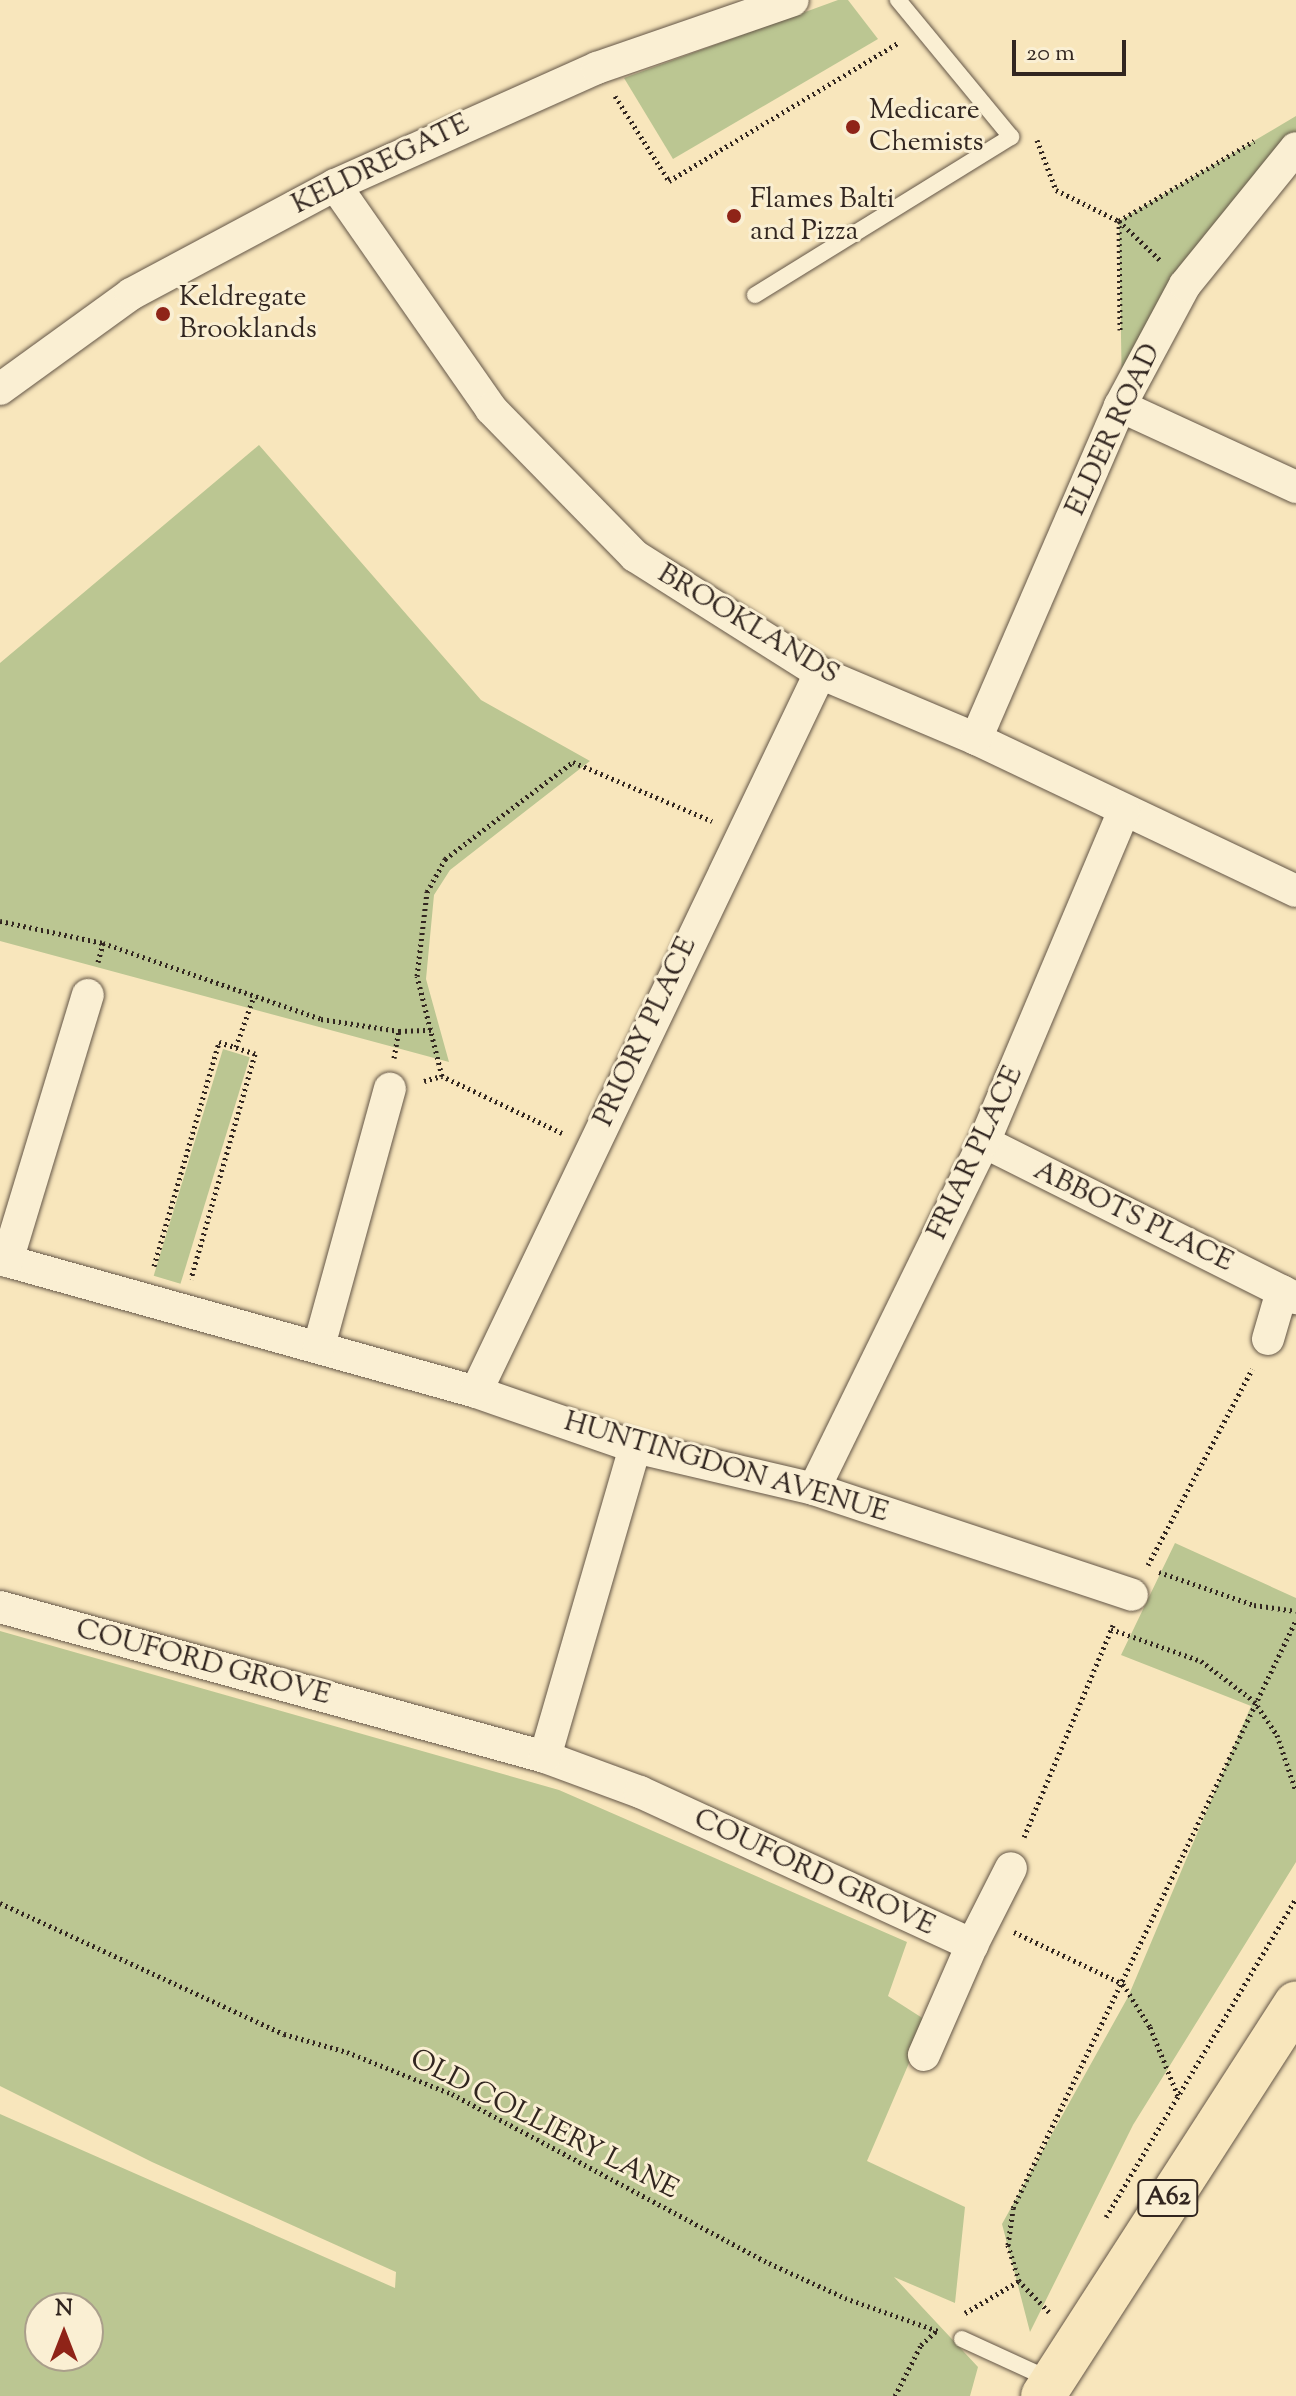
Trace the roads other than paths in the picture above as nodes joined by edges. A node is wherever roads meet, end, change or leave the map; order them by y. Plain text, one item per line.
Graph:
1 (898, 0) edge
2 (788, 1) edge
3 (1282, 140) edge
4 (335, 185) junction
5 (755, 295) dead end
6 (0, 389) edge
7 (1120, 406) junction
8 (1296, 487) edge
9 (820, 673) junction
10 (976, 739) junction
11 (1124, 811) junction
12 (1296, 891) edge
13 (88, 995) dead end
14 (390, 1089) dead end
15 (984, 1142) junction
16 (4, 1260) edge
17 (1289, 1294) edge
18 (1268, 1339) dead end
19 (319, 1346) junction
20 (476, 1392) junction
21 (635, 1447) junction
22 (814, 1489) junction
23 (1140, 1581) road end
24 (0, 1607) edge
25 (545, 1757) junction
26 (1011, 1868) dead end
27 (972, 1945) junction
28 (1296, 2003) edge
29 (924, 2055) dead end
30 (962, 2339) road end
31 (1039, 2380) edge

1 - 5 lane
2 - 4 street, KELDREGATE
3 - 7 street, ELDER ROAD
4 - 6 street, KELDREGATE
4 - 9 street, BROOKLANDS
7 - 8 street
7 - 10 street, ELDER ROAD
9 - 10 street, BROOKLANDS
9 - 20 street, PRIORY PLACE
10 - 11 street, BROOKLANDS
11 - 12 street, BROOKLANDS
11 - 15 street, FRIAR PLACE
13 - 16 street, HUNTINGDON AVENUE
14 - 19 street
15 - 17 street, ABBOTS PLACE
15 - 22 street, FRIAR PLACE
16 - 19 street, HUNTINGDON AVENUE
17 - 18 street, ABBOTS PLACE
19 - 20 street, HUNTINGDON AVENUE
20 - 21 street, HUNTINGDON AVENUE
21 - 22 street, HUNTINGDON AVENUE
21 - 25 street
22 - 23 street, HUNTINGDON AVENUE
24 - 25 street, COUFORD GROVE
25 - 27 street, COUFORD GROVE
26 - 27 street
27 - 29 street
28 - 31 main road, A62
30 - 31 lane

